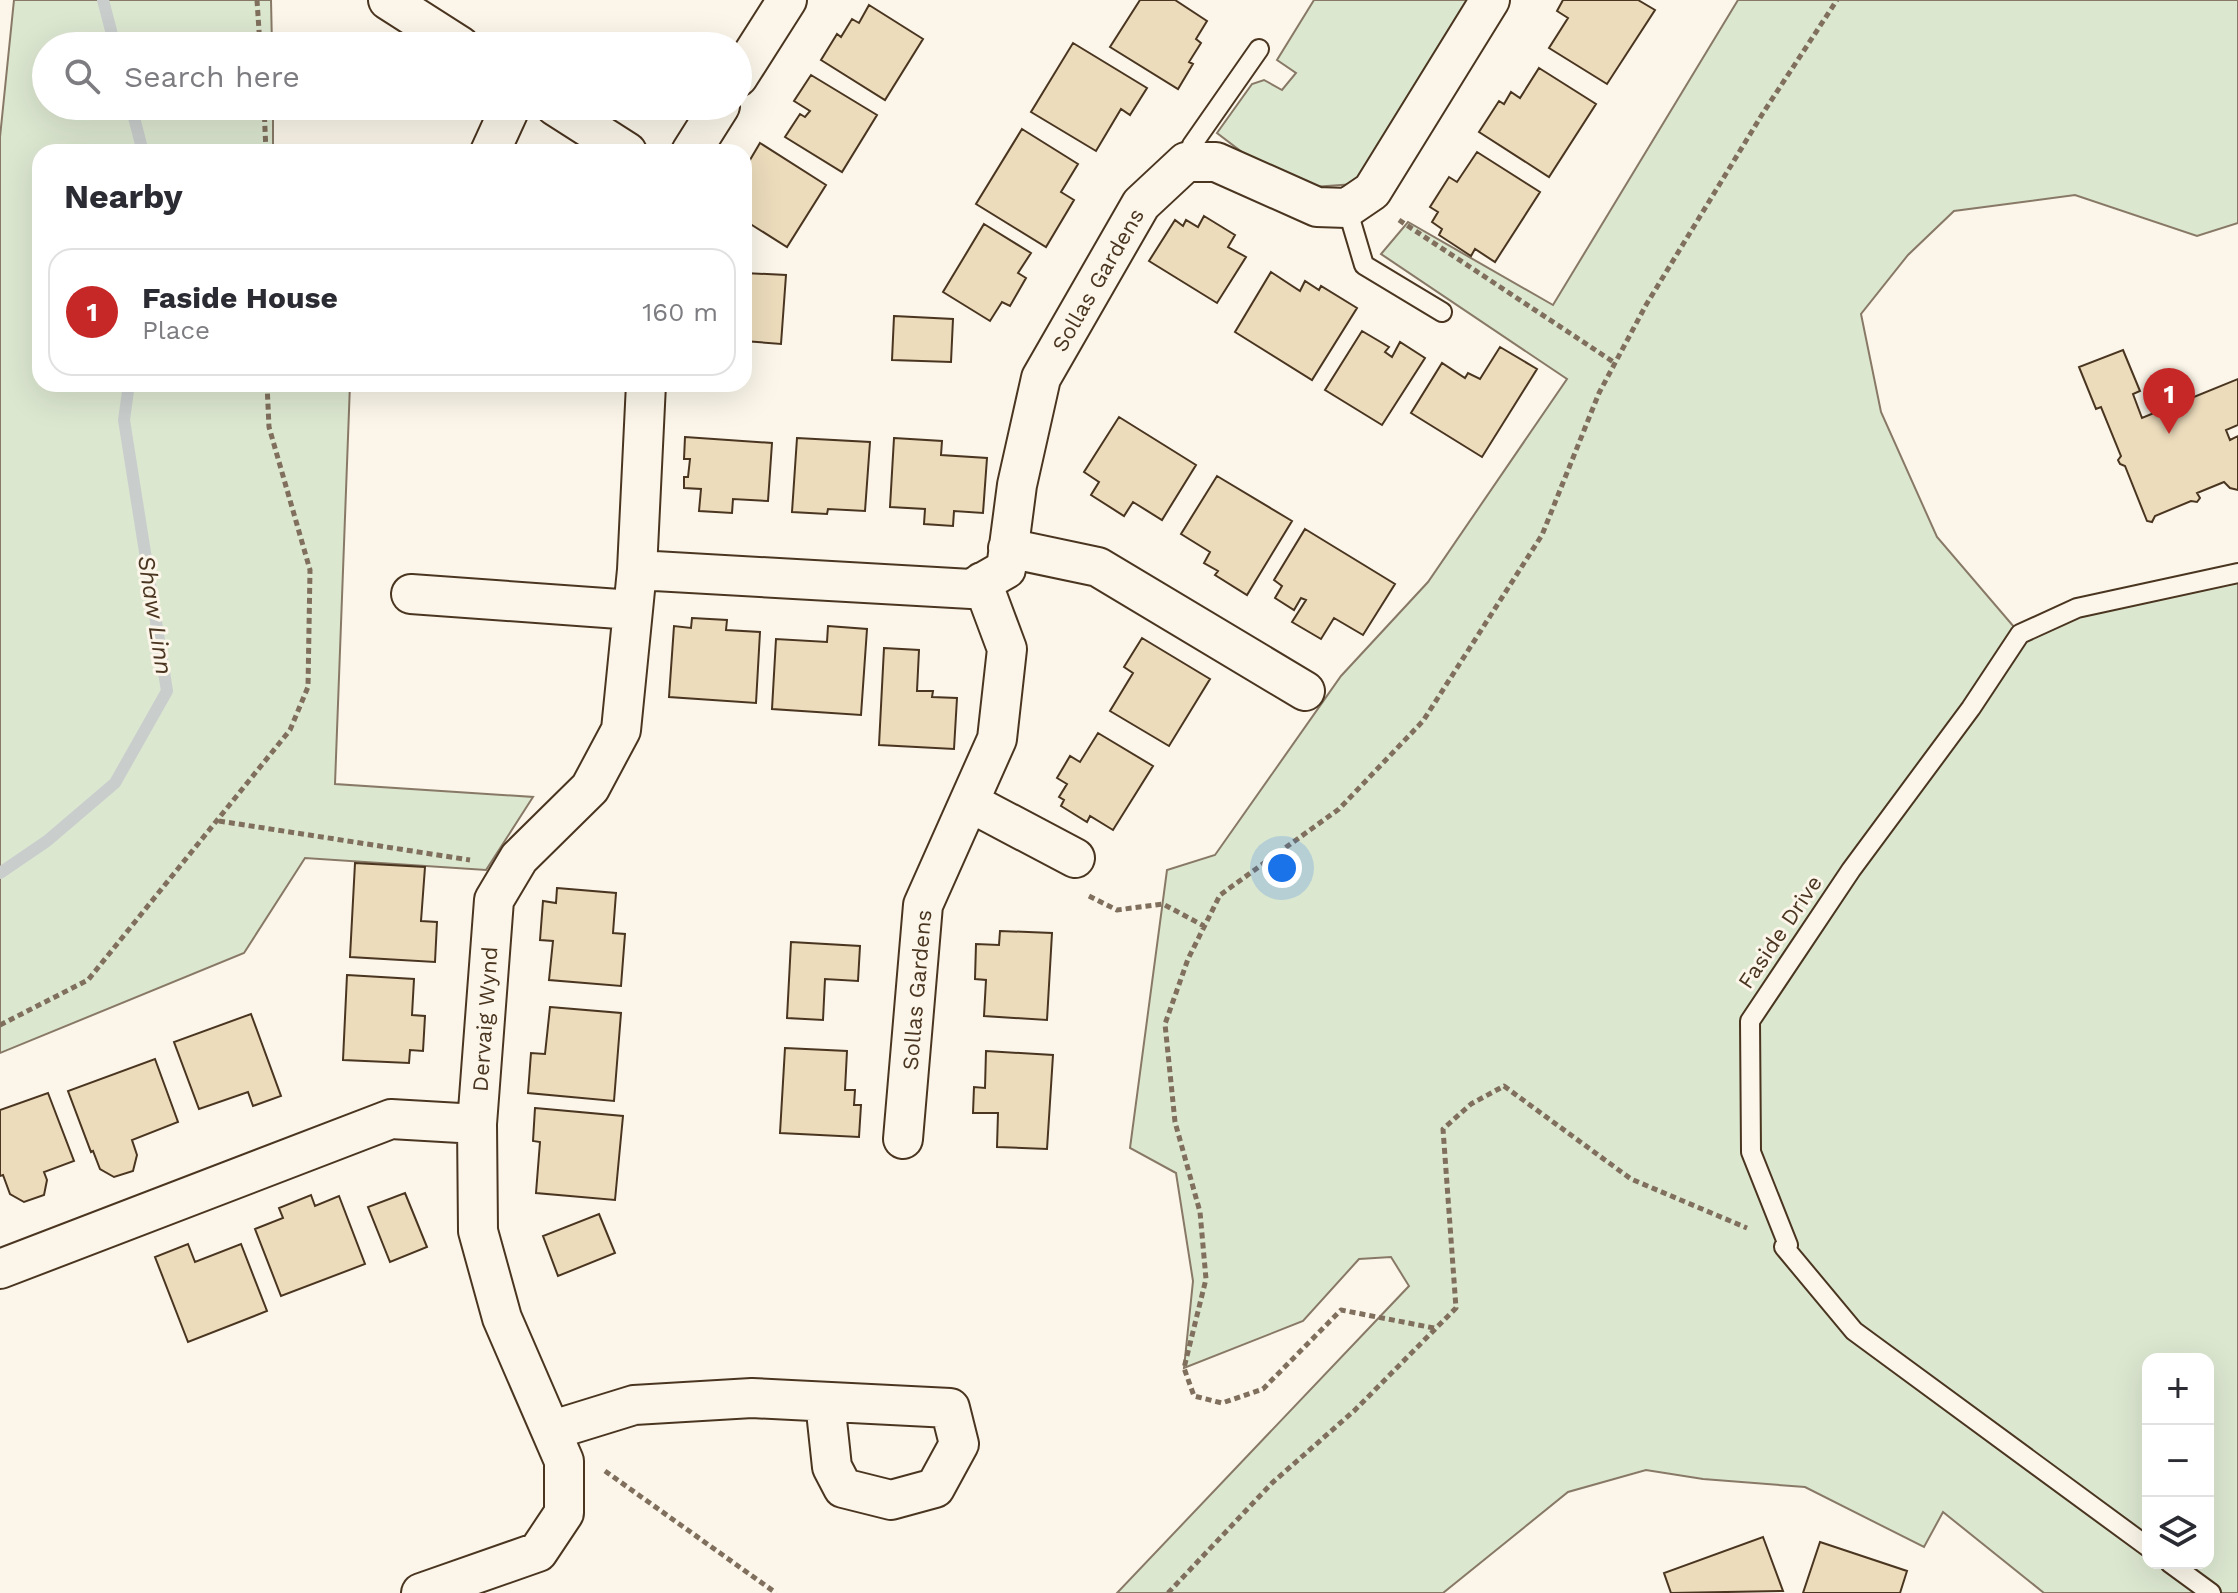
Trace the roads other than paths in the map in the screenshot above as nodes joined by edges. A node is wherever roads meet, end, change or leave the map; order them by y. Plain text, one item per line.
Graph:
1 (388, 0) edge
2 (787, 0) edge
3 (1490, 0) edge
4 (438, 32) edge
5 (1259, 49) dead end
6 (752, 55) edge
7 (505, 120) edge
8 (577, 120) edge
9 (711, 120) edge
10 (494, 144) edge
11 (614, 144) edge
12 (696, 144) edge
13 (1186, 162) junction
14 (1355, 202) junction
15 (1442, 312) dead end
16 (646, 392) edge
17 (1008, 548) junction
18 (637, 570) junction
19 (2238, 573) edge
20 (982, 582) junction
21 (411, 594) dead end
22 (633, 610) junction
23 (1305, 691) dead end
24 (969, 802) junction
25 (1075, 858) road end
26 (477, 1124) junction
27 (903, 1139) dead end
28 (0, 1269) edge
29 (825, 1402) dead end
30 (553, 1430) junction
31 (2142, 1543) edge
32 (2178, 1569) edge
33 (421, 1593) edge
34 (2211, 1593) edge

1 - 4 street
2 - 6 street
3 - 14 street
5 - 13 lane
7 - 10 street
8 - 11 street
9 - 12 street
13 - 14 street
13 - 17 street, Sollas Gardens
14 - 15 lane
16 - 18 street, Dervaig Wynd
17 - 20 street, Sollas Gardens
17 - 23 street
18 - 20 street
18 - 22 street, Dervaig Wynd
19 - 31 lane, Faside Drive
20 - 24 street, Sollas Gardens
21 - 22 street
22 - 26 street, Dervaig Wynd
24 - 25 street
24 - 27 street, Sollas Gardens
26 - 28 street
26 - 30 street, Dervaig Wynd
29 - 30 street
30 - 33 street, Dervaig Wynd
32 - 34 lane

